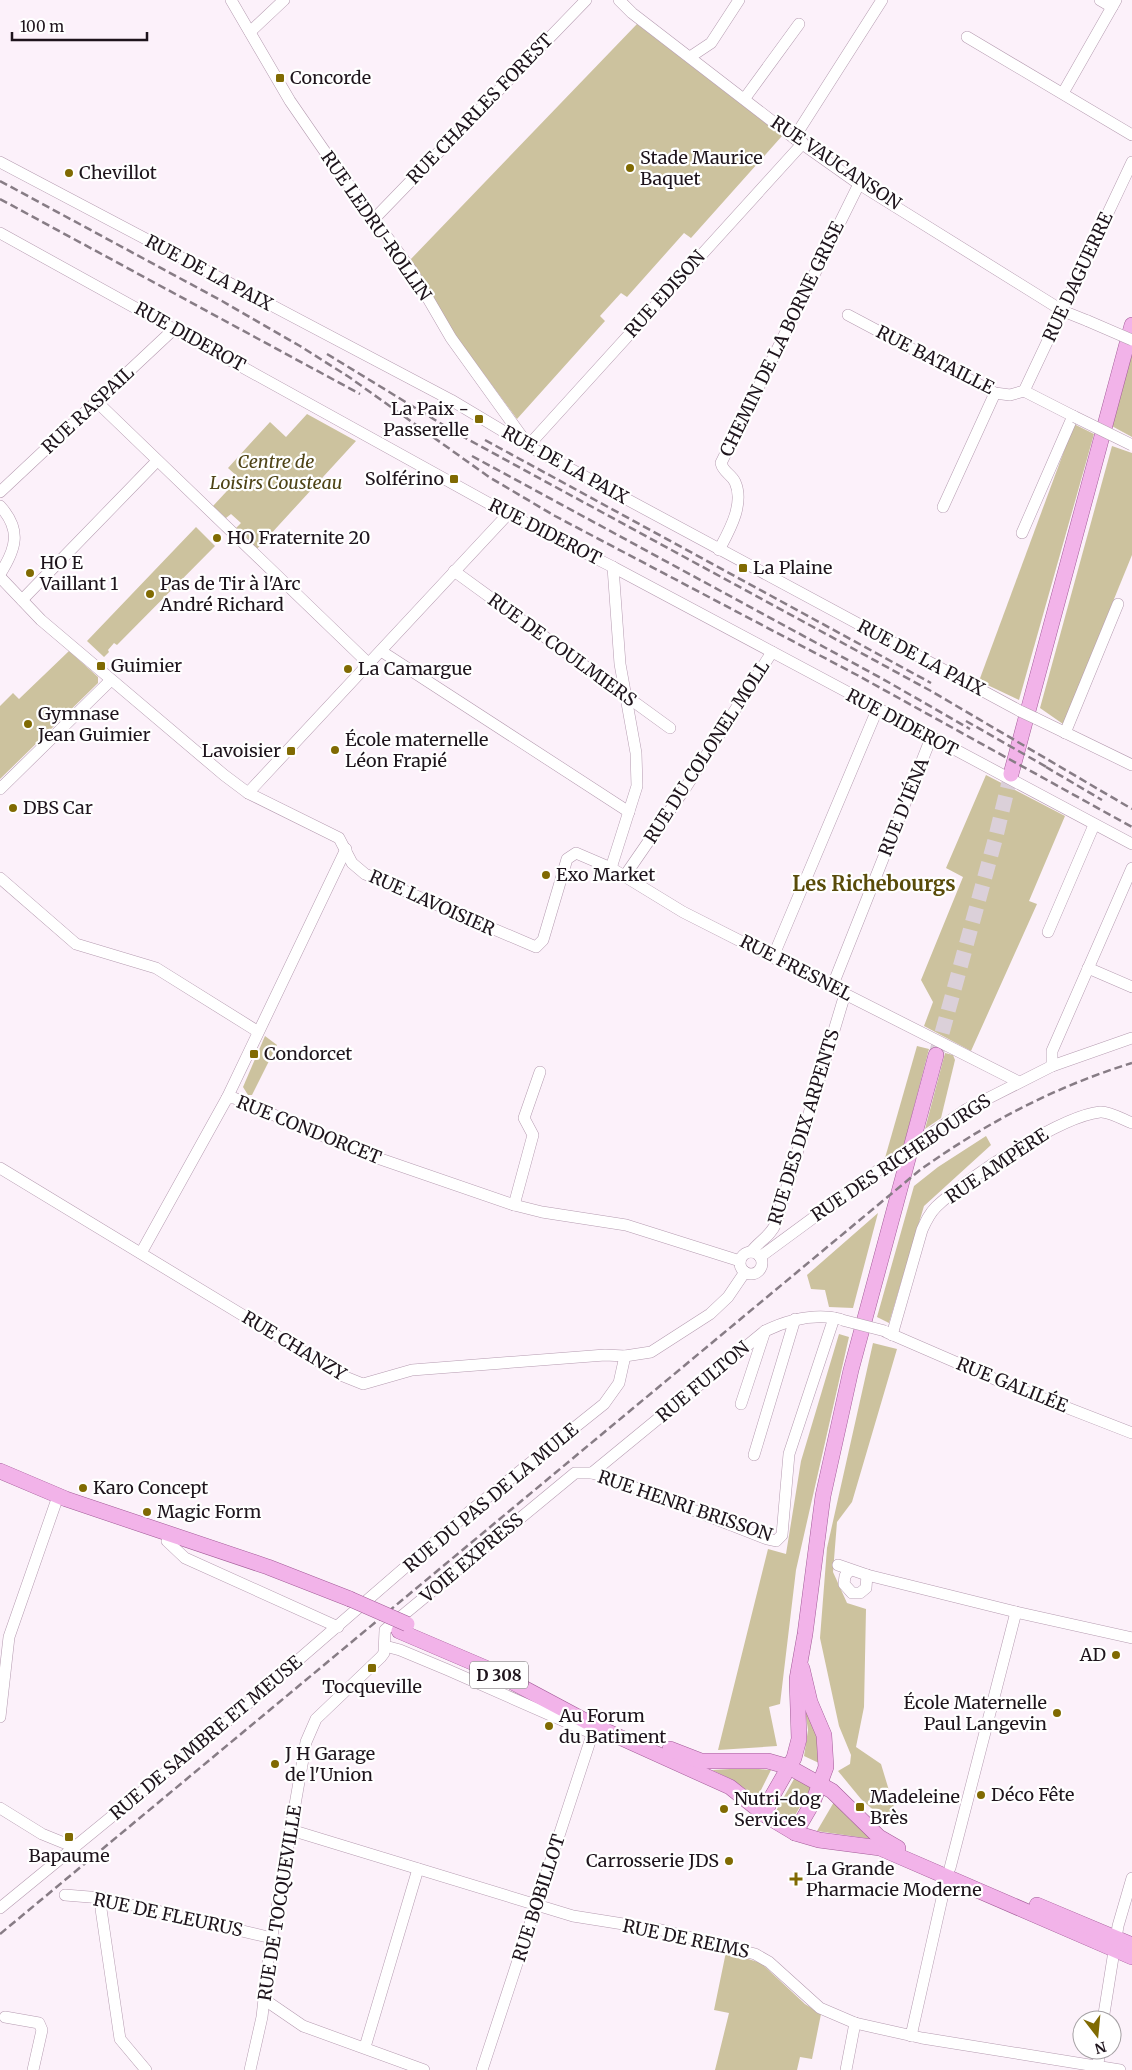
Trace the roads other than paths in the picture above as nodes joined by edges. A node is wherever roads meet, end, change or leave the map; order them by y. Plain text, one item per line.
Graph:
1 (231, 0) edge
2 (284, 0) edge
3 (586, 0) edge
4 (618, 0) edge
5 (740, 0) edge
6 (882, 0) edge
7 (1100, 0) edge
8 (1114, 3) edge
9 (799, 24) dead end
10 (250, 32) junction
11 (967, 37) dead end
12 (690, 56) junction
13 (1063, 93) junction
14 (745, 98) junction
15 (1132, 135) edge
16 (798, 141) junction
17 (0, 162) edge
18 (1132, 162) edge
19 (859, 184) junction
20 (374, 219) junction
21 (0, 233) edge
22 (1063, 311) junction
23 (848, 316) dead end
24 (1132, 325) edge
25 (175, 328) junction
26 (1132, 340) edge
27 (1024, 391) junction
28 (995, 393) junction
29 (97, 402) junction
30 (1074, 417) junction
31 (514, 425) junction
32 (504, 432) junction
33 (1132, 445) edge
34 (528, 446) junction
35 (157, 461) junction
36 (0, 492) edge
37 (0, 506) edge
38 (943, 507) dead end
39 (508, 514) junction
40 (1022, 533) dead end
41 (719, 550) junction
42 (613, 567) junction
43 (454, 571) junction
44 (0, 576) edge
45 (22, 600) junction
46 (1118, 604) dead end
47 (381, 651) junction
48 (772, 652) junction
49 (368, 663) junction
50 (111, 680) junction
51 (625, 695) junction
52 (877, 710) junction
53 (670, 728) dead end
54 (1065, 733) junction
55 (931, 738) junction
56 (1132, 765) edge
57 (1010, 774) tunnel mouth
58 (0, 789) edge
59 (248, 793) junction
60 (629, 812) junction
61 (1094, 825) junction
62 (1132, 844) edge
63 (346, 849) junction
64 (576, 854) joint
65 (611, 868) junction
66 (1132, 868) edge
67 (624, 877) junction
68 (0, 878) edge
69 (1048, 932) dead end
70 (773, 957) junction
71 (1088, 968) junction
72 (832, 987) junction
73 (1132, 987) edge
74 (845, 994) junction
75 (257, 1031) junction
76 (1132, 1038) edge
77 (936, 1054) tunnel mouth
78 (1052, 1066) junction
79 (540, 1072) dead end
80 (1017, 1081) junction
81 (227, 1098) junction
82 (1132, 1123) edge
83 (0, 1168) edge
84 (514, 1205) junction
85 (773, 1229) junction
86 (789, 1235) junction
87 (141, 1252) junction
88 (755, 1254) junction
89 (740, 1261) junction
90 (745, 1272) junction
91 (834, 1318) junction
92 (795, 1319) junction
93 (765, 1331) junction
94 (889, 1333) junction
95 (625, 1356) junction
96 (741, 1404) dead end
97 (1132, 1433) edge
98 (754, 1455) dead end
99 (0, 1471) edge
100 (592, 1473) junction
101 (572, 1475) joint
102 (0, 1480) edge
103 (56, 1502) junction
104 (167, 1541) junction
105 (838, 1565) dead end
106 (850, 1570) junction
107 (867, 1575) junction
108 (348, 1603) junction
109 (1016, 1612) junction
110 (403, 1627) junction
111 (338, 1628) junction
112 (1132, 1638) edge
113 (385, 1646) junction
114 (801, 1662) junction
115 (0, 1717) edge
116 (592, 1729) junction
117 (789, 1767) junction
118 (821, 1784) junction
119 (0, 1808) edge
120 (765, 1815) junction
121 (291, 1830) junction
122 (795, 1833) junction
123 (74, 1847) junction
124 (418, 1869) junction
125 (948, 1872) junction
126 (1132, 1878) edge
127 (65, 1895) dead end
128 (102, 1898) junction
129 (536, 1905) junction
130 (0, 1908) edge
131 (1116, 1937) junction
132 (272, 1938) junction
133 (1132, 1944) edge
134 (1132, 1957) edge
135 (265, 2000) junction
136 (1105, 2010) edge
137 (5, 2017) dead end
138 (855, 2023) junction
139 (910, 2036) junction
140 (365, 2046) junction
141 (1097, 2068) edge
142 (34, 2070) edge
143 (146, 2070) edge
144 (250, 2070) edge
145 (424, 2070) edge
146 (482, 2070) edge
147 (846, 2070) edge
148 (1120, 2070) edge

1 - 10 street, RUE LEDRU-ROLLIN
2 - 10 street
3 - 20 street, RUE CHARLES FOREST
4 - 12 street, RUE VAUCANSON
5 - 12 street
6 - 16 street, RUE EDISON
7 - 8 street
8 - 13 street
9 - 14 street
10 - 20 street, RUE LEDRU-ROLLIN
11 - 13 street
12 - 14 street, RUE VAUCANSON
13 - 15 street
14 - 16 street, RUE VAUCANSON
16 - 19 street, RUE VAUCANSON
16 - 34 street, RUE EDISON
17 - 32 street, RUE DE LA PAIX
18 - 22 street, RUE DAGUERRE
19 - 22 street, RUE VAUCANSON
19 - 41 street, CHEMIN DE LA BORNE GRISE
20 - 31 street, RUE LEDRU-ROLLIN
21 - 25 street, RUE DIDEROT
22 - 26 street, RUE VAUCANSON, bridge
22 - 27 street, RUE DAGUERRE
23 - 28 street, RUE BATAILLE
24 - 57 main road
25 - 29 street, RUE RASPAIL
25 - 39 street, RUE DIDEROT
27 - 28 street, RUE BATAILLE
27 - 30 street
28 - 38 street
29 - 35 street
29 - 36 street, RUE RASPAIL
30 - 33 street, bridge
30 - 40 street
31 - 32 street
31 - 34 street, RUE LEDRU-ROLLIN
32 - 34 street, RUE DE LA PAIX
34 - 41 street, RUE DE LA PAIX
35 - 45 street
35 - 49 street
37 - 44 street, RUE LAVOISIER
39 - 42 street, RUE DIDEROT
39 - 43 street
41 - 54 street, RUE DE LA PAIX, bridge
42 - 48 street, RUE DIDEROT
42 - 51 street
43 - 47 street
43 - 51 street, RUE DE COULMIERS
44 - 45 street, RUE LAVOISIER
45 - 50 street, RUE LAVOISIER
46 - 54 street
47 - 49 street
47 - 60 street
48 - 52 street, RUE DIDEROT
48 - 67 street, RUE DU COLONEL MOLL
49 - 59 street
50 - 58 street
50 - 59 street, RUE LAVOISIER
51 - 53 street, RUE DE COULMIERS
51 - 60 street
52 - 55 street, RUE DIDEROT
52 - 70 street
54 - 56 street, RUE DE LA PAIX
55 - 61 street, RUE DIDEROT
55 - 72 street, RUE D'IÉNA
59 - 63 street, RUE LAVOISIER
60 - 65 street
61 - 62 street, RUE DIDEROT
61 - 69 street
63 - 64 street, RUE LAVOISIER
63 - 75 street, RUE CONDORCET
64 - 65 street, RUE FRESNEL
65 - 67 street, RUE FRESNEL
66 - 71 street
67 - 70 street, RUE FRESNEL
68 - 75 street
70 - 72 street, RUE FRESNEL
71 - 73 street
71 - 78 street
72 - 74 street, RUE FRESNEL
74 - 80 street, RUE FRESNEL
74 - 85 street, RUE DES DIX ARPENTS
75 - 81 street, RUE CONDORCET
76 - 78 street, RUE DES RICHEBOURGS
77 - 114 main road
78 - 80 street, RUE DES RICHEBOURGS
79 - 84 street
80 - 86 street, RUE DES RICHEBOURGS, bridge
81 - 84 street, RUE CONDORCET
81 - 87 street
82 - 94 street, RUE AMPÈRE
83 - 87 street, RUE CHANZY
84 - 89 street, RUE CONDORCET
85 - 86 street
85 - 88 street, RUE DES DIX ARPENTS
86 - 88 street, RUE DES RICHEBOURGS
87 - 95 street, RUE CHANZY
88 - 89 street
88 - 90 street
89 - 90 street
90 - 95 street, RUE CHANZY
91 - 92 street, RUE FULTON
91 - 94 street, RUE GALILÉE, bridge
91 - 100 street, RUE HENRI BRISSON
92 - 93 street, RUE FULTON
92 - 98 street
93 - 96 street
93 - 100 street, RUE FULTON
94 - 97 street, RUE GALILÉE
95 - 111 street, RUE DU PAS DE LA MULE
99 - 108 main road, D 308
100 - 101 street, RUE HENRI BRISSON
101 - 113 street, VOIE EXPRESS
102 - 103 main road, D 308
103 - 104 main road, D 308
103 - 115 street
104 - 108 main road, D 308
104 - 111 street
105 - 106 street
106 - 107 street
106 - 107 street
107 - 109 street
108 - 110 main road, D 308, bridge
109 - 112 street
109 - 125 street
110 - 116 main road, D 308
110 - 117 main road, D 308
111 - 123 street, RUE DE SAMBRE ET MEUSE
113 - 116 street
113 - 121 street, RUE DE TOCQUEVILLE
114 - 117 main road
114 - 118 main road
116 - 120 main road
116 - 129 street, RUE BOBILLOT
117 - 118 main road, D 308
117 - 120 main road
118 - 122 main road
118 - 125 main road, D 308
119 - 123 street
120 - 122 main road
121 - 124 street, RUE DE REIMS
121 - 132 street, RUE DE TOCQUEVILLE
122 - 125 main road
123 - 130 street, RUE DE SAMBRE ET MEUSE
124 - 129 street, RUE DE REIMS
124 - 140 street
125 - 131 main road, D 308
125 - 139 street
126 - 131 street
127 - 128 street, RUE DE FLEURUS
128 - 132 street, RUE DE FLEURUS
128 - 143 street
129 - 138 street, RUE DE REIMS
129 - 146 street, RUE BOBILLOT
131 - 133 main road, D 308
131 - 134 main road
131 - 136 street
132 - 135 street, RUE DE TOCQUEVILLE
135 - 140 street
135 - 144 street, RUE DE TOCQUEVILLE
137 - 142 street
138 - 139 street, RUE DE REIMS
138 - 147 street
139 - 141 street, RUE DE REIMS
140 - 145 street
141 - 148 street, RUE DE REIMS

